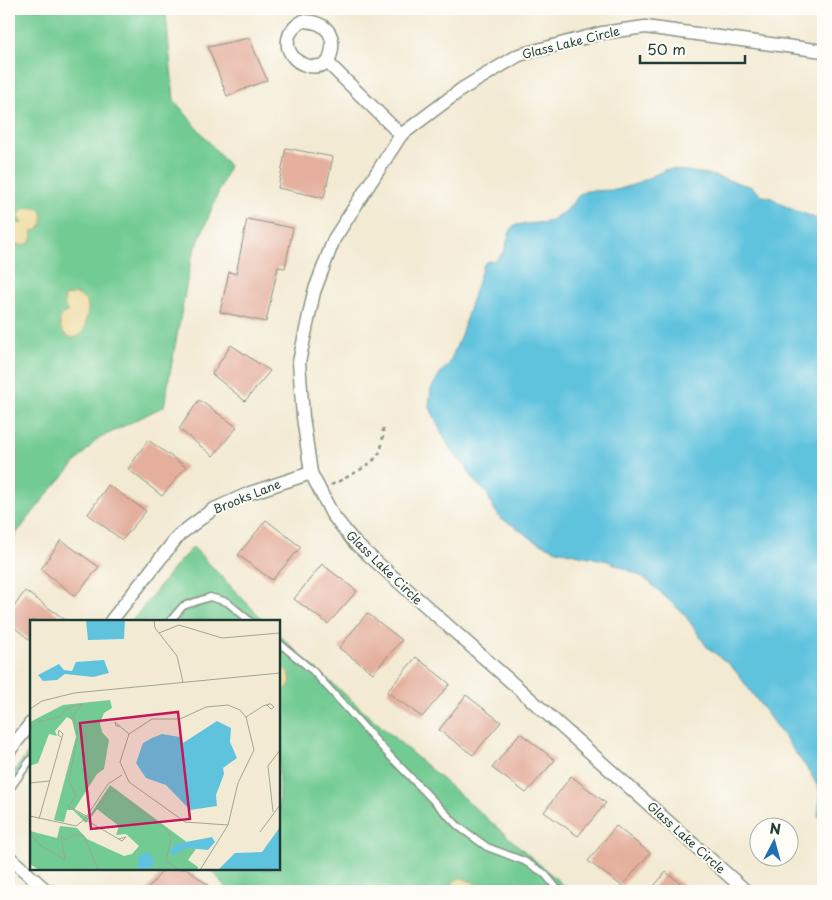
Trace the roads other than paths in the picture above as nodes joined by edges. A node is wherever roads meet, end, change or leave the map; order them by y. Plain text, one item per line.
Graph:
1 (823, 51) edge
2 (328, 63) dead end
3 (401, 135) junction
4 (311, 473) junction
5 (112, 620) edge
6 (171, 620) edge
7 (249, 620) edge
8 (280, 644) edge
9 (30, 724) edge
10 (9, 751) edge
11 (30, 760) edge
12 (9, 790) edge
13 (9, 857) edge
14 (47, 891) edge
15 (559, 891) edge
16 (746, 891) edge

1 - 3 street, Glass Lake Circle
2 - 3 street
3 - 4 street, Glass Lake Circle
4 - 5 street, Brooks Lane
4 - 16 street, Glass Lake Circle
6 - 7 lane
8 - 15 lane
9 - 10 street
11 - 12 lane
13 - 14 street

